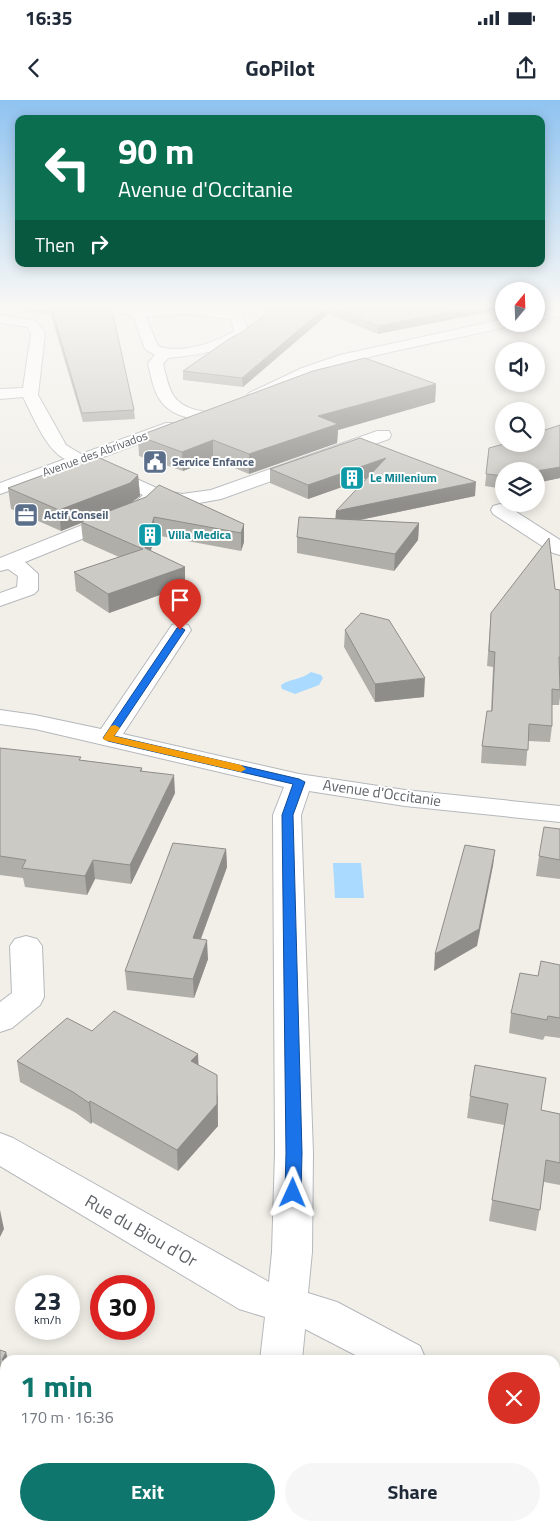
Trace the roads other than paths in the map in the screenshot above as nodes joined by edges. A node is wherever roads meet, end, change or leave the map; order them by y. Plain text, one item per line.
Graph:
1 (33, 372) edge
2 (157, 372) edge
3 (305, 372) edge
4 (31, 392) junction
5 (0, 394) edge
6 (242, 401) edge
7 (218, 410) edge
8 (202, 416) junction
9 (383, 435) dead end
10 (80, 460) junction
11 (0, 488) edge
12 (155, 494) junction
13 (503, 512) edge
14 (560, 548) edge
15 (6, 563) edge
16 (0, 600) edge
17 (180, 630) dead end
18 (0, 717) edge
19 (108, 738) junction
20 (299, 782) junction
21 (560, 814) edge
22 (26, 946) dead end
23 (0, 1020) edge
24 (0, 1148) edge
25 (286, 1305) junction
26 (281, 1355) edge
27 (396, 1355) edge

1 - 4 street
2 - 8 street
3 - 6 street
4 - 5 street
4 - 10 street
7 - 8 street, Avenue des Abrivados
8 - 10 street, Avenue des Abrivados
9 - 12 street
10 - 11 street, Avenue des Abrivados
10 - 12 street
12 - 15 street
13 - 14 street
15 - 16 street
17 - 19 street
18 - 19 street, Avenue d'Occitanie
19 - 20 street, Avenue d'Occitanie
20 - 21 street, Avenue d'Occitanie
20 - 25 street
22 - 23 street
24 - 25 street, Rue du Biou d'Or
25 - 26 street
25 - 27 street, Rue du Biou d'Or

